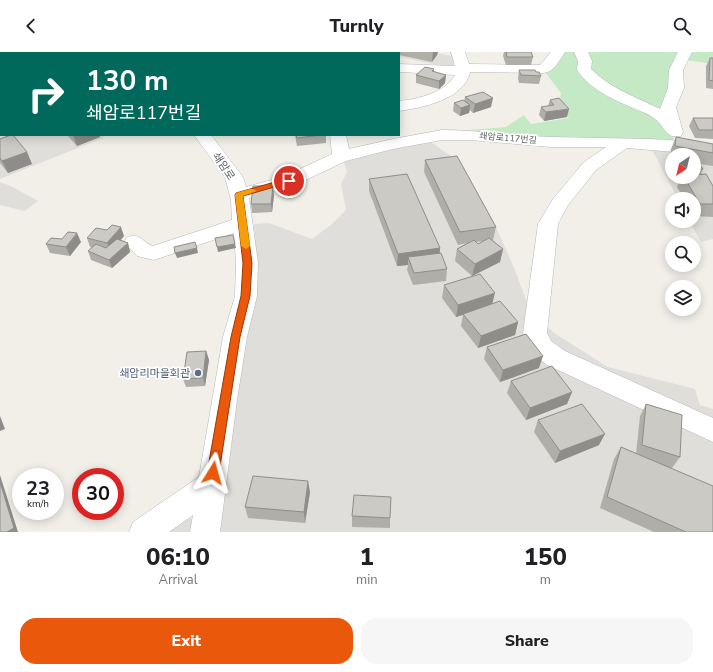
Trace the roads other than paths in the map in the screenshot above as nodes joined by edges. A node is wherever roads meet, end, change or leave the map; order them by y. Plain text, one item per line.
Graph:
1 (458, 52) edge
2 (558, 52) edge
3 (581, 52) edge
4 (685, 52) edge
5 (401, 68) dead end
6 (462, 70) junction
7 (400, 106) edge
8 (674, 130) junction
9 (203, 136) edge
10 (338, 136) edge
11 (624, 143) junction
12 (679, 146) junction
13 (713, 152) edge
14 (340, 157) junction
15 (239, 195) junction
16 (243, 224) junction
17 (134, 242) dead end
18 (713, 430) edge
19 (211, 485) junction
20 (144, 532) edge
21 (205, 532) edge

1 - 6 street
2 - 6 street
3 - 8 street
4 - 8 street
5 - 6 street
6 - 7 street
8 - 12 street
9 - 15 street, 쇄암로
10 - 14 street
11 - 12 street, 쇄암로117번길
11 - 14 street, 쇄암로117번길
11 - 18 street
12 - 13 street, 쇄암로117번길
14 - 15 street, 쇄암로117번길
15 - 16 street, 쇄암로
16 - 17 street
16 - 19 street, 쇄암로
19 - 20 street
19 - 21 street, 쇄암로

